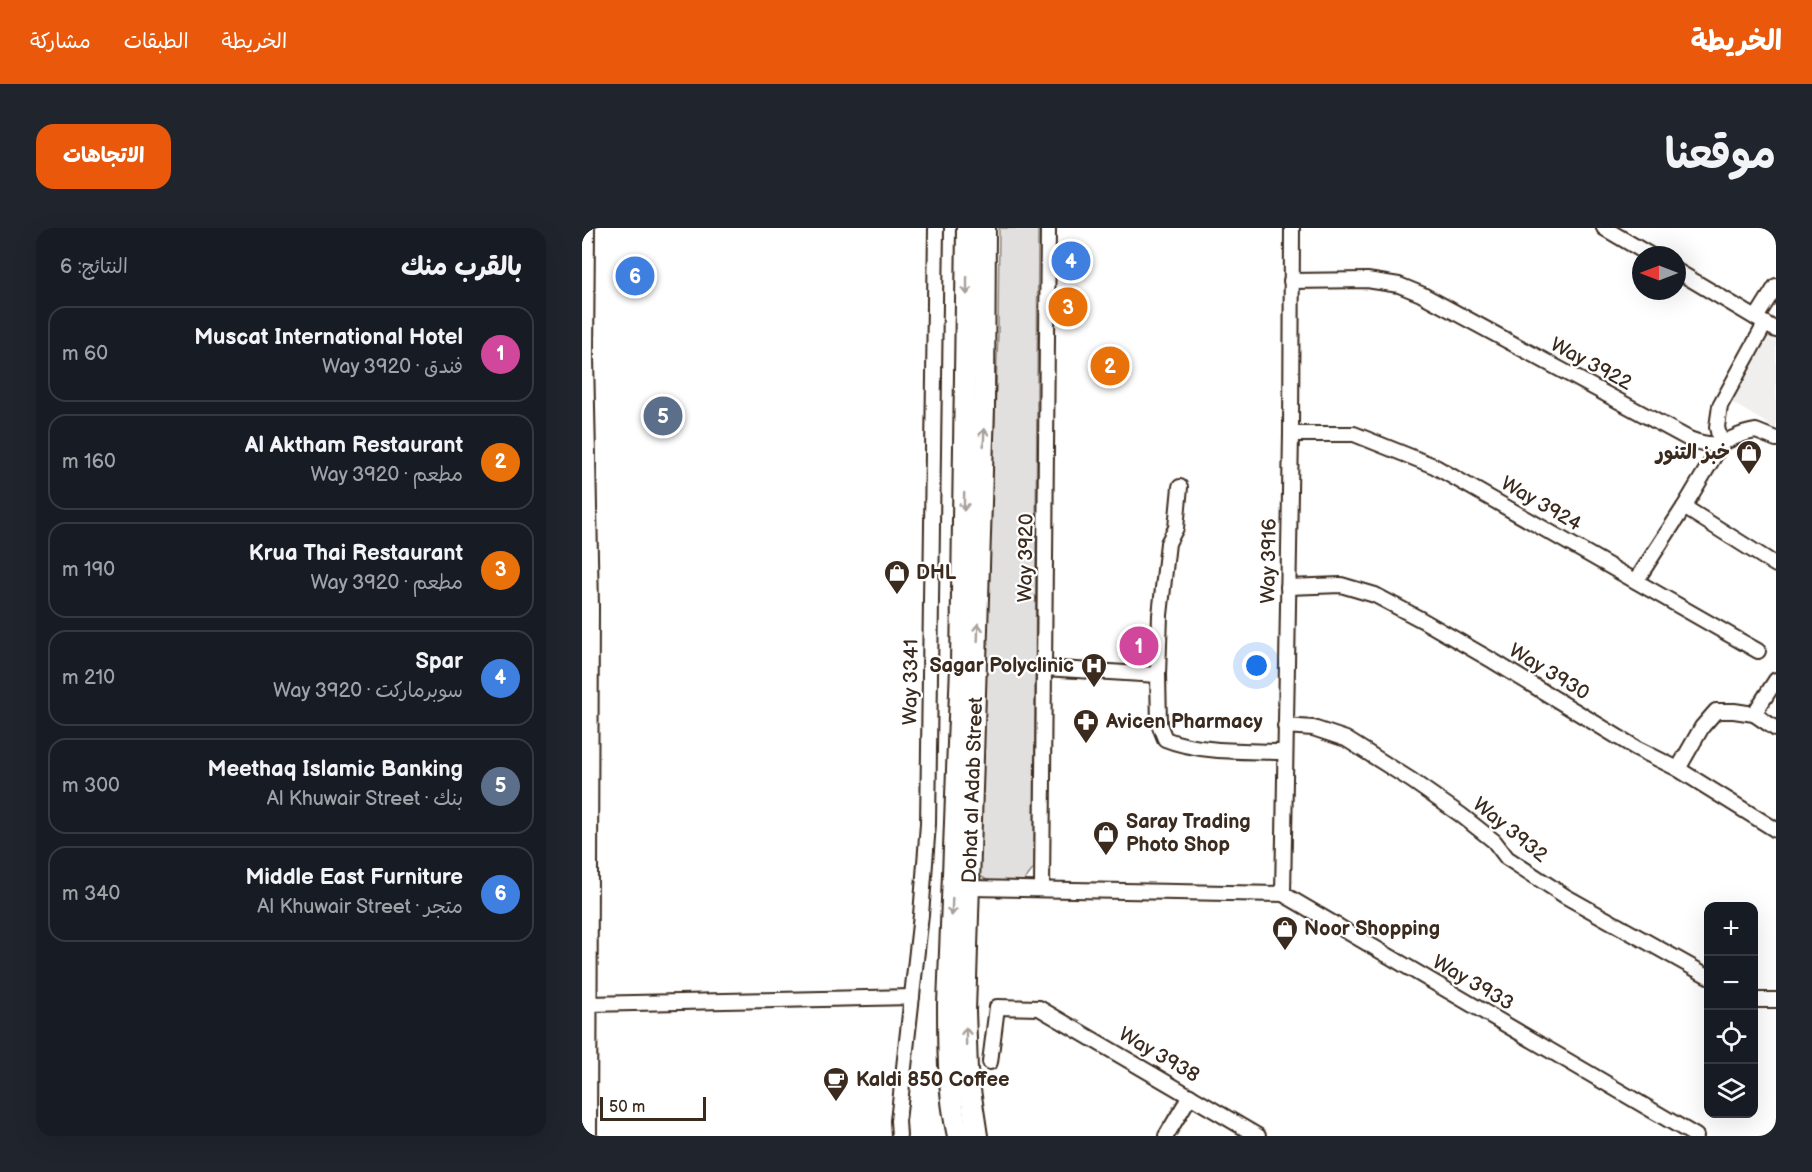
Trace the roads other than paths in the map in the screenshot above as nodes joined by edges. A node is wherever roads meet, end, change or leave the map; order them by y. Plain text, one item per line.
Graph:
1 (584, 228) edge
2 (936, 228) edge
3 (967, 228) edge
4 (985, 228) edge
5 (1048, 228) edge
6 (1292, 228) edge
7 (1604, 228) edge
8 (1635, 246) edge
9 (1686, 276) edge
10 (1291, 281) junction
11 (1776, 286) edge
12 (1766, 324) edge
13 (1291, 434) junction
14 (1776, 439) edge
15 (1721, 445) junction
16 (1180, 488) dead end
17 (1684, 507) junction
18 (1776, 565) edge
19 (1636, 581) junction
20 (1288, 587) junction
21 (1758, 651) dead end
22 (1044, 668) junction
23 (1158, 675) junction
24 (1776, 680) edge
25 (1754, 714) junction
26 (1285, 726) junction
27 (1776, 729) edge
28 (1285, 752) junction
29 (1678, 769) junction
30 (1776, 830) edge
31 (970, 888) junction
32 (1042, 888) junction
33 (1283, 894) junction
34 (1704, 974) edge
35 (912, 997) junction
36 (1758, 1000) edge
37 (1776, 1000) edge
38 (588, 1004) junction
39 (990, 1062) dead end
40 (1190, 1096) junction
41 (586, 1136) edge
42 (898, 1136) edge
43 (958, 1136) edge
44 (977, 1136) edge
45 (1166, 1136) edge
46 (1258, 1136) edge
47 (1696, 1136) edge

1 - 38 main road
2 - 35 street, Way 3341
3 -> 43 main road, Dohat al Adab Street
31 -> 4 main road, Dohat al Adab Street
5 - 22 street, Way 3920
6 - 10 street, Way 3916
7 - 8 street
9 - 12 street
10 - 13 street, Way 3916
10 - 15 street, Way 3922
11 - 12 street
12 - 15 street
13 - 19 street, Way 3924
13 - 20 street, Way 3916
14 - 15 street
15 - 17 street
16 - 23 street
17 - 18 street
17 - 19 street
19 - 21 street, Way 3924
20 - 26 street, Way 3916
20 - 29 street, Way 3930
22 - 23 street
22 - 32 street, Way 3920
23 - 28 street
24 - 25 street
25 - 27 street
25 - 29 street
26 - 28 street, Way 3916
26 - 34 street, Way 3932
28 - 33 street, Way 3916
29 - 30 street, Way 3930
31 - 32 street, Way 3933
44 -> 31 main road, Dohat al Adab Street
32 - 33 street, Way 3933
33 - 47 street, Way 3933
35 - 38 street
35 - 42 street, Way 3341
36 - 37 street
38 - 41 main road
39 - 40 street, Way 3938
40 - 45 street
40 - 46 street, Way 3938

